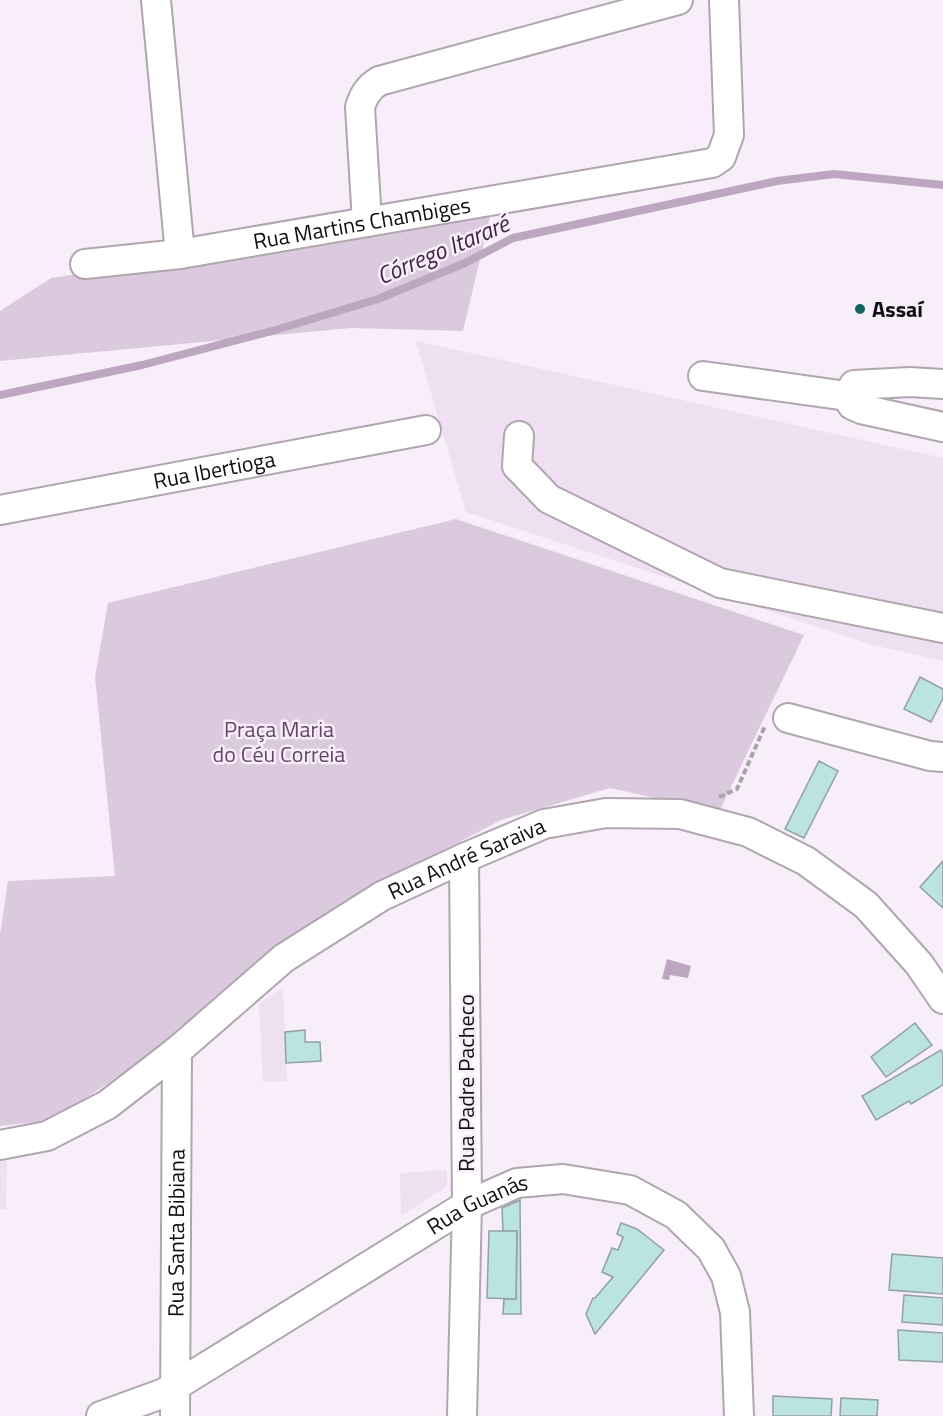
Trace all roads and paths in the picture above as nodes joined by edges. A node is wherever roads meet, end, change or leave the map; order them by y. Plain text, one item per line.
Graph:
1 (156, 0) edge
2 (678, 0) edge
3 (724, 0) edge
4 (367, 222) junction
5 (180, 255) junction
6 (85, 264) dead end
7 (703, 376) dead end
8 (943, 384) edge
9 (847, 396) junction
10 (943, 427) edge
11 (426, 430) dead end
12 (519, 436) dead end
13 (0, 510) edge
14 (943, 628) edge
15 (788, 718) joint
16 (943, 757) edge
17 (718, 797) dead end
18 (464, 858) junction
19 (943, 999) edge
20 (177, 1051) junction
21 (0, 1145) edge
22 (467, 1205) junction
23 (175, 1386) junction
24 (101, 1416) edge
25 (175, 1416) edge
26 (462, 1416) edge
27 (739, 1416) edge

1 - 5 street
2 - 4 street
3 - 4 street, Rua Martins Chambiges
4 - 5 street, Rua Martins Chambiges
5 - 6 street, Rua Martins Chambiges
7 - 9 street
8 - 9 street
9 - 10 street
11 - 13 street, Rua Ibertioga
12 - 14 street
15 - 16 street
15 - 17 path
18 - 19 street, Rua André Saraiva
18 - 20 street, Rua André Saraiva
18 - 22 street, Rua Padre Pacheco
20 - 21 street, Rua André Saraiva
20 - 23 street, Rua Santa Bibiana
22 - 23 street, Rua Guanás
22 - 26 street, Rua Padre Pacheco
22 - 27 street, Rua Guanás
23 - 24 street, Rua Guanás
23 - 25 street, Rua Santa Bibiana

